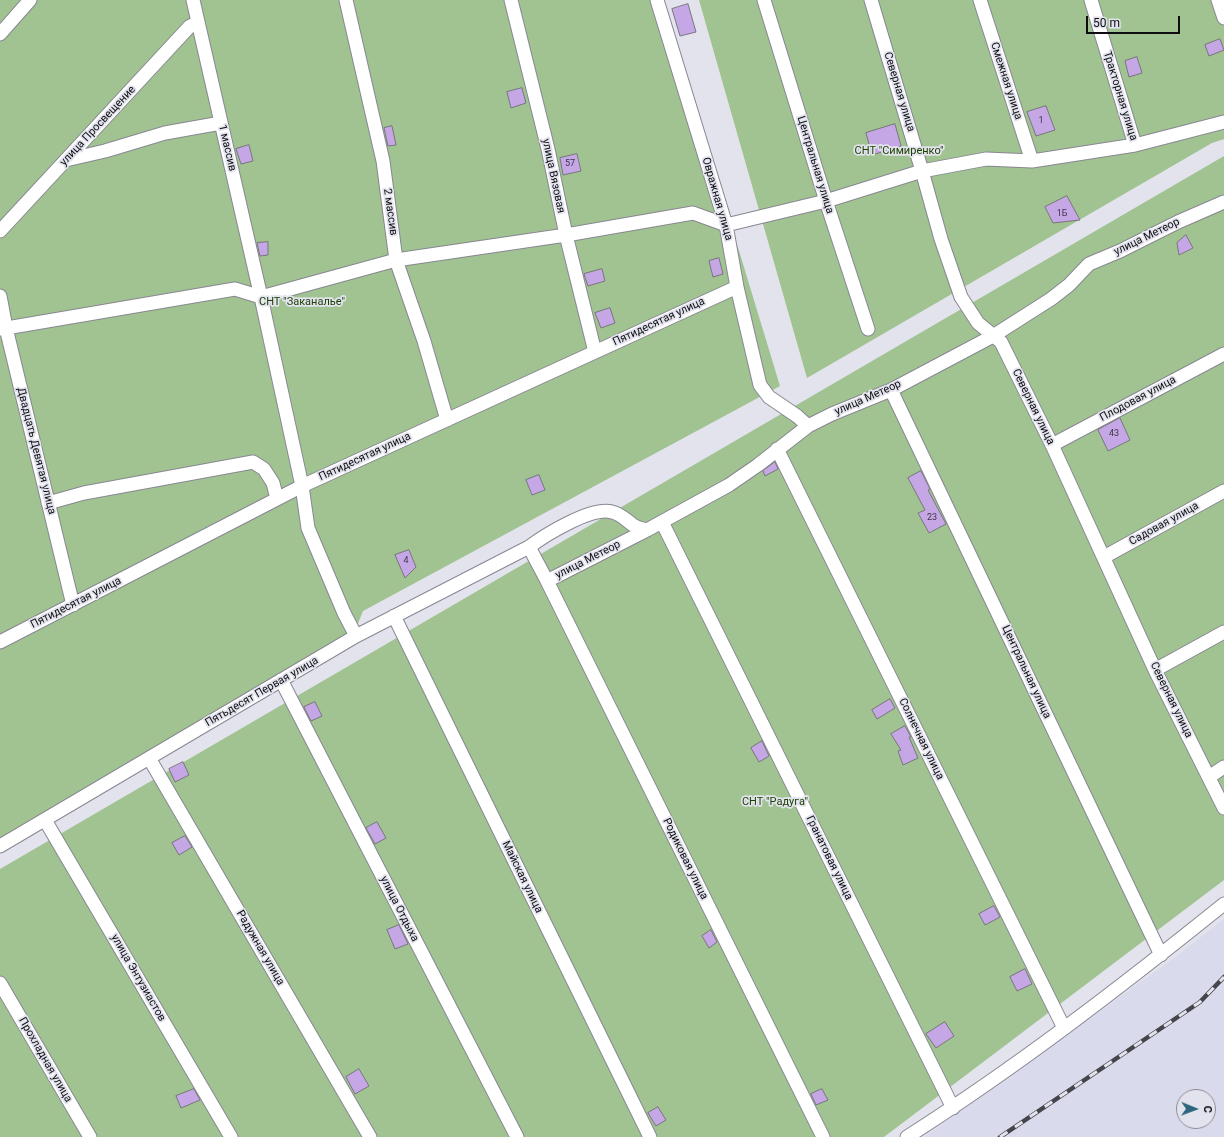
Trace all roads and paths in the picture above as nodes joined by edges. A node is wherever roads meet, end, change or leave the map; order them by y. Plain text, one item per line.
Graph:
1 (30, 0) edge
2 (193, 0) edge
3 (346, 0) edge
4 (511, 0) edge
5 (657, 0) edge
6 (764, 0) edge
7 (871, 0) edge
8 (980, 0) edge
9 (1091, 0) edge
10 (1218, 0) edge
11 (1224, 18) edge
12 (198, 24) junction
13 (0, 34) edge
14 (1224, 122) edge
15 (221, 123) junction
16 (1135, 145) junction
17 (66, 160) junction
18 (1032, 161) junction
19 (922, 171) junction
20 (826, 201) junction
21 (1224, 202) edge
22 (726, 225) junction
23 (0, 231) edge
24 (566, 236) junction
25 (396, 260) junction
26 (737, 286) junction
27 (0, 296) edge
28 (261, 297) junction
29 (3, 329) edge
30 (868, 329) dead end
31 (993, 336) junction
32 (595, 352) junction
33 (1224, 354) edge
34 (891, 390) junction
35 (447, 420) junction
36 (808, 426) junction
37 (1052, 445) junction
38 (778, 449) junction
39 (302, 486) junction
40 (1224, 491) edge
41 (277, 499) junction
42 (48, 503) junction
43 (662, 522) junction
44 (647, 530) junction
45 (528, 547) junction
46 (1104, 557) junction
47 (547, 581) junction
48 (73, 605) junction
49 (394, 616) junction
50 (1224, 632) edge
51 (356, 636) junction
52 (0, 642) edge
53 (1155, 670) junction
54 (281, 680) junction
55 (149, 758) junction
56 (1224, 767) edge
57 (1208, 777) junction
58 (1224, 808) edge
59 (45, 820) junction
60 (0, 846) edge
61 (1224, 904) edge
62 (1161, 955) junction
63 (0, 983) edge
64 (1064, 1028) junction
65 (953, 1108) junction
66 (90, 1137) edge
67 (230, 1137) edge
68 (370, 1137) edge
69 (517, 1137) edge
70 (650, 1137) edge
71 (823, 1137) edge
72 (907, 1137) edge

1 - 13 street
2 - 12 street, 1 массив
3 - 25 street, 2 массив
4 - 24 street, улица Вязовая
5 - 22 street, Овражная улица
6 - 20 street, Центральная улица
7 - 19 street, Северная улица
8 - 18 street, Смежная улица
9 - 16 street, Тракторная улица
10 - 11 street
12 - 15 street, 1 массив
12 - 17 street, улица Просвещение
14 - 16 street
15 - 17 street
15 - 28 street, 1 массив
16 - 18 street
17 - 23 street, улица Просвещение
18 - 19 street
19 - 20 street
19 - 31 street, Северная улица
20 - 22 street
20 - 30 street, Центральная улица
21 - 31 street, улица Метеор
22 - 24 street
22 - 26 street, Овражная улица
24 - 25 street
24 - 32 street, улица Вязовая
25 - 28 street
25 - 35 street, 2 массив
26 - 32 street, Пятидесятая улица
26 - 36 street, Овражная улица
27 - 29 street, Двадцать Девятая улица
28 - 29 street
28 - 39 street, 1 массив
29 - 42 street, Двадцать Девятая улица
31 - 34 street, улица Метеор
31 - 37 street, Северная улица
32 - 35 street, Пятидесятая улица
33 - 37 street, Плодовая улица
34 - 36 street, улица Метеор
34 - 62 street, Центральная улица
35 - 39 street, Пятидесятая улица
36 - 38 street, улица Метеор
37 - 46 street, Северная улица
38 - 43 street, улица Метеор
38 - 64 street, Солнечная улица
39 - 41 street, Пятидесятая улица
39 - 51 street, 1 массив
40 - 46 street, Садовая улица
41 - 42 street
41 - 48 street, Пятидесятая улица
42 - 48 street, Двадцать Девятая улица
43 - 44 street, улица Метеор
43 - 65 street, Гранатовая улица
44 - 45 street, Пятьдесят Первая улица
44 - 47 street, улица Метеор
45 - 47 street, улица Метеор
45 - 49 street, Пятьдесят Первая улица
46 - 53 street, Северная улица
47 - 71 street, Родиковая улица
48 - 52 street, Пятидесятая улица
49 - 51 street, Пятьдесят Первая улица
49 - 70 street, Майская улица
50 - 53 street
51 - 54 street, Пятьдесят Первая улица
53 - 57 street, Северная улица
54 - 55 street, Пятьдесят Первая улица
54 - 69 street, улица Отдыха
55 - 59 street, Пятьдесят Первая улица
55 - 68 street, Радужная улица
56 - 57 street
57 - 58 street, Северная улица
59 - 60 street, Пятьдесят Первая улица
59 - 67 street, улица Энтузиастов
61 - 62 street
62 - 64 street
63 - 66 street, Прохладная улица
64 - 65 street
65 - 72 street

